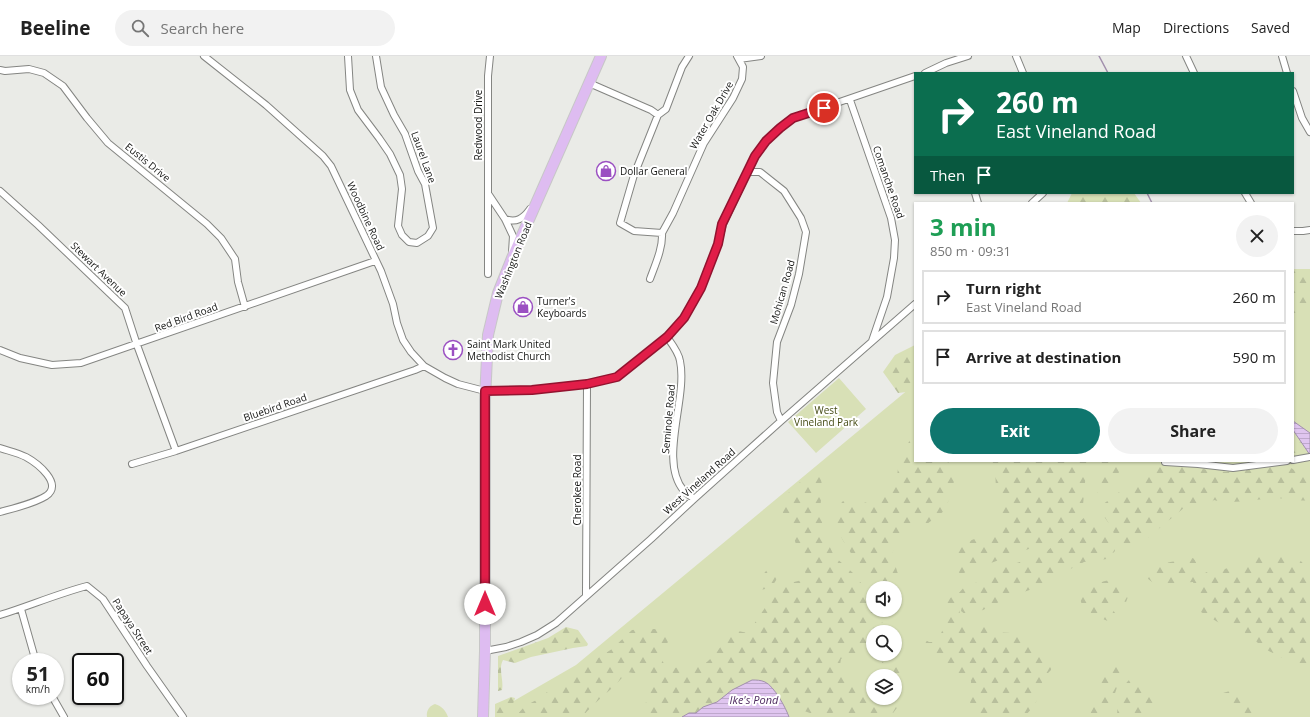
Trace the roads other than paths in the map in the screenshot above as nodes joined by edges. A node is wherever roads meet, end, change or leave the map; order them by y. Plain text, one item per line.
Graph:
1 (204, 56) edge
2 (348, 56) edge
3 (376, 56) edge
4 (490, 56) edge
5 (601, 56) edge
6 (688, 56) edge
7 (762, 56) edge
8 (968, 56) edge
9 (1016, 56) edge
10 (1186, 56) edge
11 (1282, 56) edge
12 (738, 58) edge
13 (3, 70) edge
14 (930, 72) edge
15 (1022, 72) edge
16 (1194, 72) edge
17 (1287, 72) edge
18 (0, 76) edge
19 (914, 76) edge
20 (589, 83) junction
21 (1294, 94) edge
22 (850, 100) junction
23 (658, 115) junction
24 (1310, 132) edge
25 (748, 172) junction
26 (0, 190) edge
27 (1042, 194) edge
28 (489, 195) junction
29 (538, 198) junction
30 (1033, 202) edge
31 (505, 219) junction
32 (1294, 230) edge
33 (1310, 230) edge
34 (662, 233) junction
35 (512, 258) junction
36 (375, 261) junction
37 (488, 274) dead end
38 (650, 279) dead end
39 (914, 305) edge
40 (245, 306) junction
41 (667, 337) junction
42 (872, 342) junction
43 (137, 345) junction
44 (0, 350) edge
45 (424, 366) junction
46 (587, 384) junction
47 (485, 391) junction
48 (781, 421) junction
49 (0, 448) edge
50 (176, 451) junction
51 (1307, 458) edge
52 (1294, 460) edge
53 (1166, 462) dead end
54 (1280, 462) edge
55 (132, 464) dead end
56 (694, 499) junction
57 (0, 512) edge
58 (586, 595) junction
59 (21, 609) junction
60 (0, 615) edge
61 (485, 650) junction
62 (33, 653) edge
63 (57, 705) edge
64 (64, 717) edge
65 (183, 717) edge
66 (483, 717) edge

1 - 36 street, Woodbine Road
2 - 3 street, Laurel Lane
4 - 28 street, Redwood Drive
5 - 20 main road, Washington Road
6 - 23 street
7 - 12 street
8 - 14 street
9 - 15 street
10 - 16 street
11 - 17 street
12 - 34 street, Water Oak Drive
13 - 18 street, Eustis Drive
13 - 40 street, Eustis Drive
19 - 22 street, Woodbine Road
20 - 23 street
20 - 29 main road, Washington Road
21 - 24 street
22 - 25 street, Woodbine Road
22 - 42 street, Comanche Road
23 - 34 street
25 - 41 street, Woodbine Road
25 - 48 street, Mohican Road
26 - 43 street, Stewart Avenue
27 - 30 street
28 - 31 street
28 - 37 street, Redwood Drive
29 - 31 street
29 - 35 main road, Washington Road
31 - 35 street
32 - 33 street
34 - 38 street, Water Oak Drive
35 - 47 main road, Washington Road
36 - 40 street, Red Bird Road
36 - 45 street, Woodbine Road
39 - 42 street, West Vineland Road
40 - 43 street, Red Bird Road
41 - 46 street, Woodbine Road
41 - 56 street, Seminole Road
42 - 48 street, West Vineland Road
43 - 44 street, Red Bird Road
43 - 50 street, Stewart Avenue
45 - 47 street, Woodbine Road
45 - 50 street, Bluebird Road
46 - 47 street, Woodbine Road
46 - 58 street, Cherokee Road
47 - 61 main road, Washington Road
48 - 56 street, West Vineland Road
49 - 57 street
50 - 55 street, Bluebird Road
51 - 52 street
53 - 54 street
56 - 58 street, West Vineland Road
58 - 61 street, West Vineland Road
59 - 60 street, Papaya Street
59 - 62 street
59 - 65 street, Papaya Street
61 - 66 main road, Washington Road
63 - 64 street

